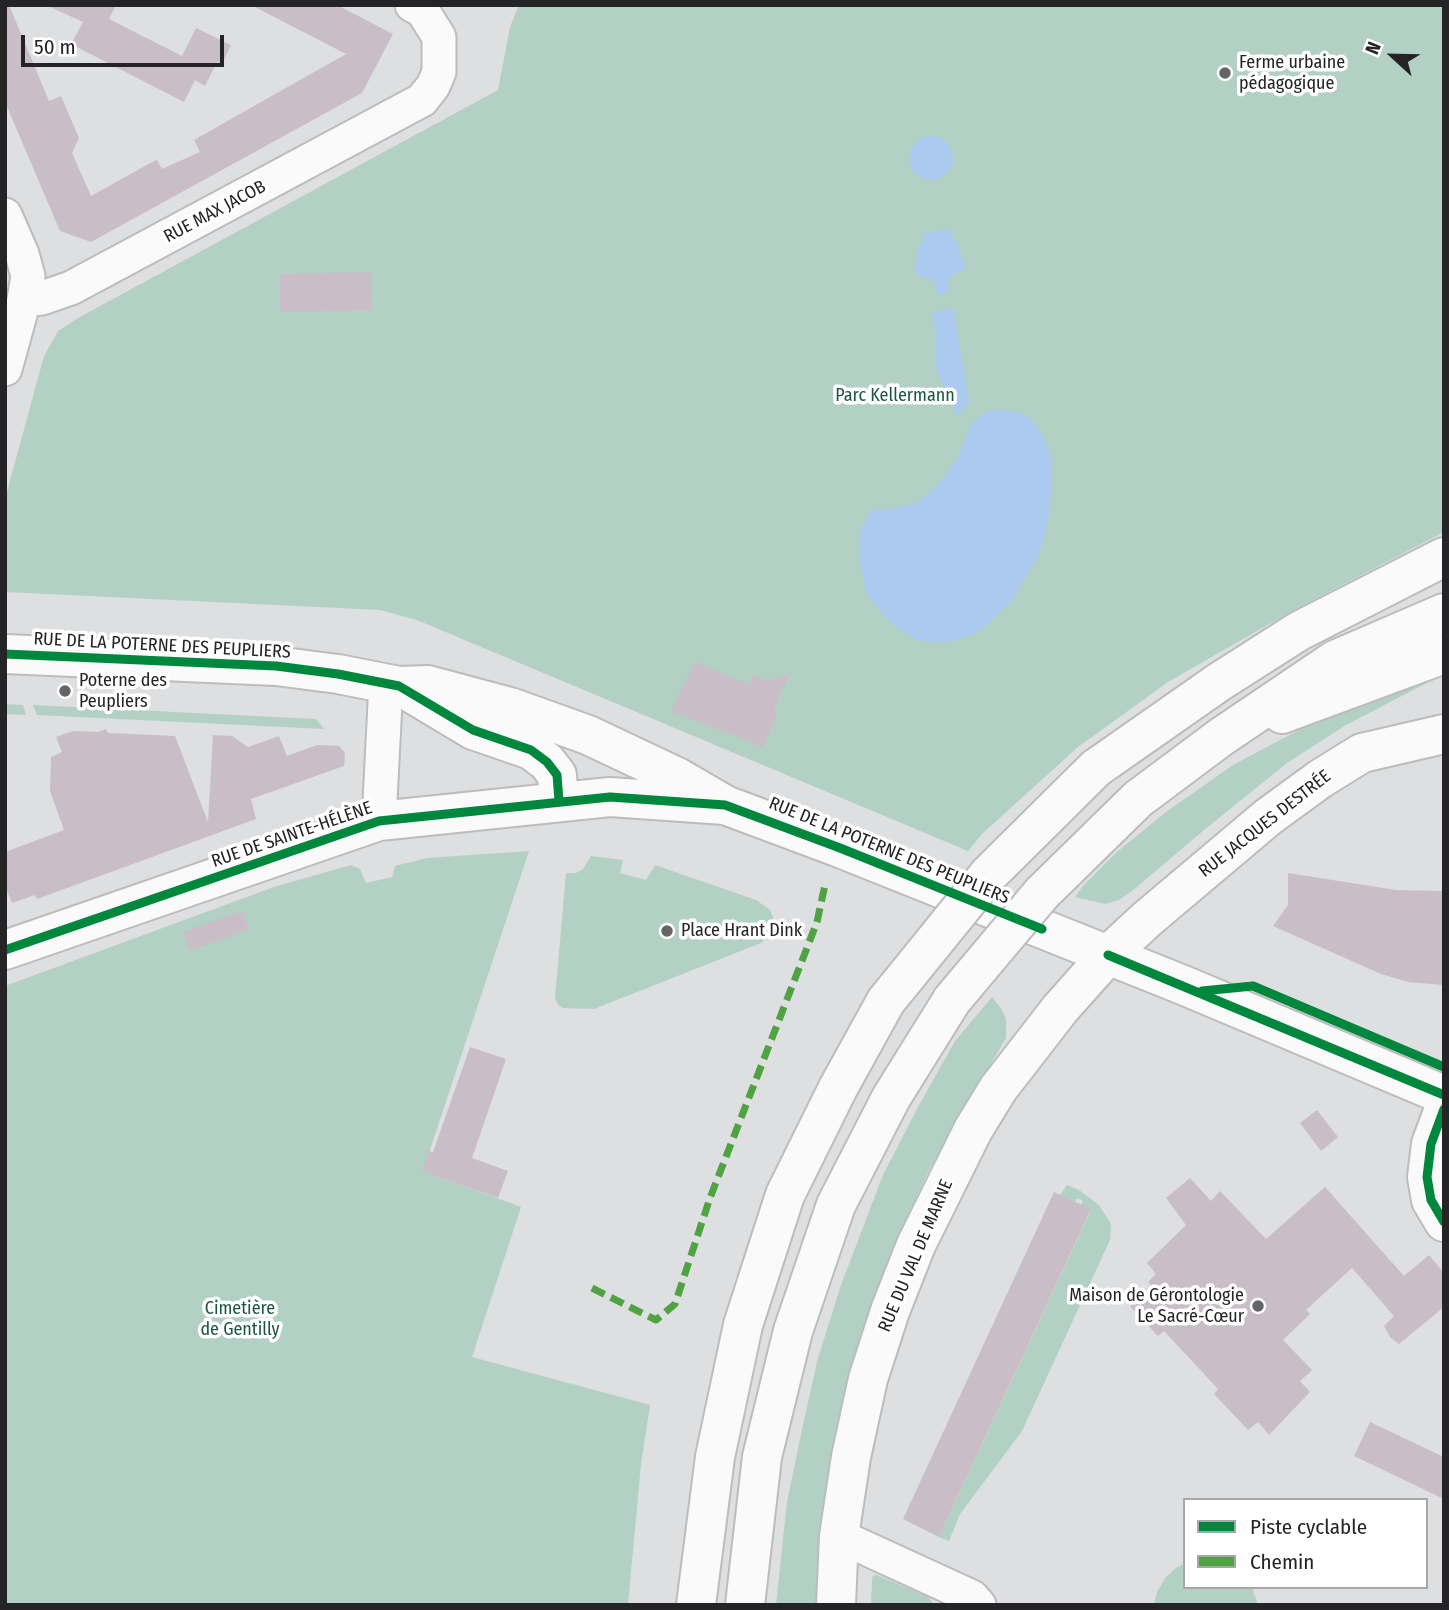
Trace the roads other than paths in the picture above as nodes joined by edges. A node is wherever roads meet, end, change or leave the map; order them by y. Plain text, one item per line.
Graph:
1 (412, 5) edge
2 (5, 215) edge
3 (24, 300) junction
4 (5, 369) edge
5 (1444, 557) edge
6 (1444, 613) edge
7 (5, 653) edge
8 (1444, 654) edge
9 (393, 684) junction
10 (1444, 734) edge
11 (1221, 737) junction
12 (559, 801) junction
13 (725, 805) junction
14 (379, 821) junction
15 (5, 950) edge
16 (1108, 956) junction
17 (1444, 1096) edge
18 (1444, 1109) edge
19 (1444, 1222) edge
20 (839, 1536) junction
21 (696, 1605) edge
22 (744, 1605) edge
23 (836, 1605) edge
24 (979, 1605) edge

1 - 3 street, RUE MAX JACOB
2 - 3 street
3 - 4 street
5 - 21 main road, bridge
6 - 11 main road
7 - 9 main road, RUE DE LA POTERNE DES PEUPLIERS
8 - 11 main road
9 - 12 main road
9 - 13 main road, RUE DE LA POTERNE DES PEUPLIERS
9 - 14 street
10 - 16 main road, RUE JACQUES DESTRÉE
11 - 22 main road, bridge
12 - 13 main road, RUE DE SAINTE-HÉLÈNE
12 - 14 main road, RUE DE SAINTE-HÉLÈNE
13 - 16 main road, RUE DE LA POTERNE DES PEUPLIERS
14 - 15 main road, RUE DE SAINTE-HÉLÈNE
16 - 17 main road, RUE DE LA POTERNE DES PEUPLIERS
16 - 20 main road, RUE DU VAL DE MARNE
18 - 19 main road
20 - 23 main road, RUE DU VAL DE MARNE
20 - 24 street

